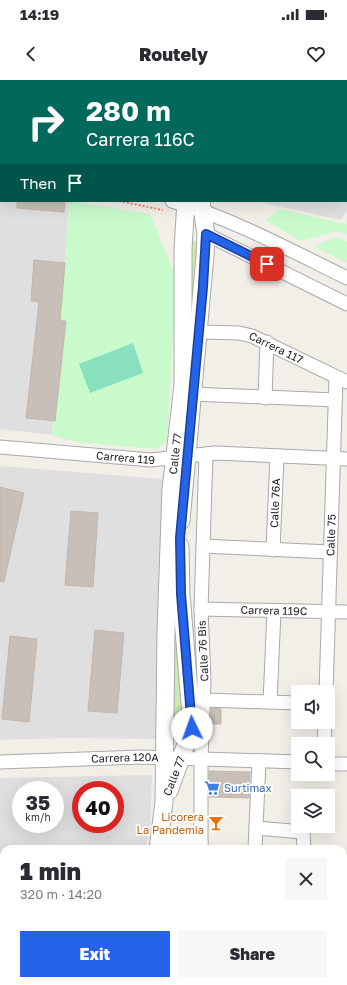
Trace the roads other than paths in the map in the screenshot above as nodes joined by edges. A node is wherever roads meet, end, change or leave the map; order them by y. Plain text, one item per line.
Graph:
1 (188, 205) edge
2 (206, 234) junction
3 (347, 278) edge
4 (347, 304) edge
5 (199, 332) junction
6 (266, 342) junction
7 (342, 380) edge
8 (194, 394) junction
9 (265, 398) junction
10 (335, 400) junction
11 (0, 447) edge
12 (206, 454) junction
13 (181, 456) junction
14 (278, 456) junction
15 (333, 458) junction
16 (347, 459) edge
17 (204, 546) junction
18 (273, 550) junction
19 (330, 552) junction
20 (181, 594) junction
21 (201, 595) junction
22 (201, 609) junction
23 (274, 611) junction
24 (328, 611) junction
25 (347, 612) edge
26 (197, 680) junction
27 (326, 685) edge
28 (204, 700) junction
29 (270, 702) junction
30 (291, 703) edge
31 (173, 758) junction
32 (201, 759) junction
33 (260, 761) junction
34 (0, 762) edge
35 (291, 762) edge
36 (335, 764) edge
37 (347, 764) edge
38 (256, 828) junction
39 (304, 843) edge
40 (159, 844) edge
41 (180, 845) edge
42 (201, 845) edge
43 (255, 845) edge

1 - 2 street, Calle 77
1 - 3 street
1 - 13 street, Calle 77
2 - 4 street
2 - 5 street, Calle 77
5 - 6 street, Carrera 117
5 - 8 street, Calle 77
6 - 7 street, Carrera 117
6 - 9 street
7 - 10 street, Calle 75
8 - 9 street
8 - 13 street, Calle 77
9 - 10 street
10 - 15 street, Calle 75
11 - 13 street, Carrera 119
12 - 13 street, Carrera 119
12 - 14 street, Carrera 119
12 - 17 street, Calle 76 Bis
13 - 20 street, Calle 77
13 - 31 street, Calle 77
14 - 15 street, Carrera 119
14 - 18 street, Calle 76A
15 - 16 street, Carrera 119
15 - 19 street, Calle 75
17 - 18 street
17 - 21 street, Calle 76 Bis
18 - 19 street
19 - 24 street, Calle 75
20 - 21 street
20 - 26 street, Calle 77
21 - 22 street, Calle 76 Bis
22 - 23 street, Carrera 119C
22 - 26 street, Calle 76 Bis
23 - 24 street, Carrera 119C
23 - 29 street
24 - 25 street, Carrera 119C
24 - 27 street, Calle 75
26 - 28 street, Calle 76 Bis
26 - 31 street, Calle 77
28 - 29 street
28 - 32 street, Calle 76 Bis
29 - 30 street
31 - 32 street, Carrera 120A
31 - 34 street, Carrera 120A
31 - 40 street, Calle 77
32 - 33 street, Carrera 120A
32 - 42 street, Calle 76 Bis
33 - 35 street, Carrera 120A
33 - 38 street
36 - 37 street
38 - 39 street
38 - 43 street
40 - 41 street

